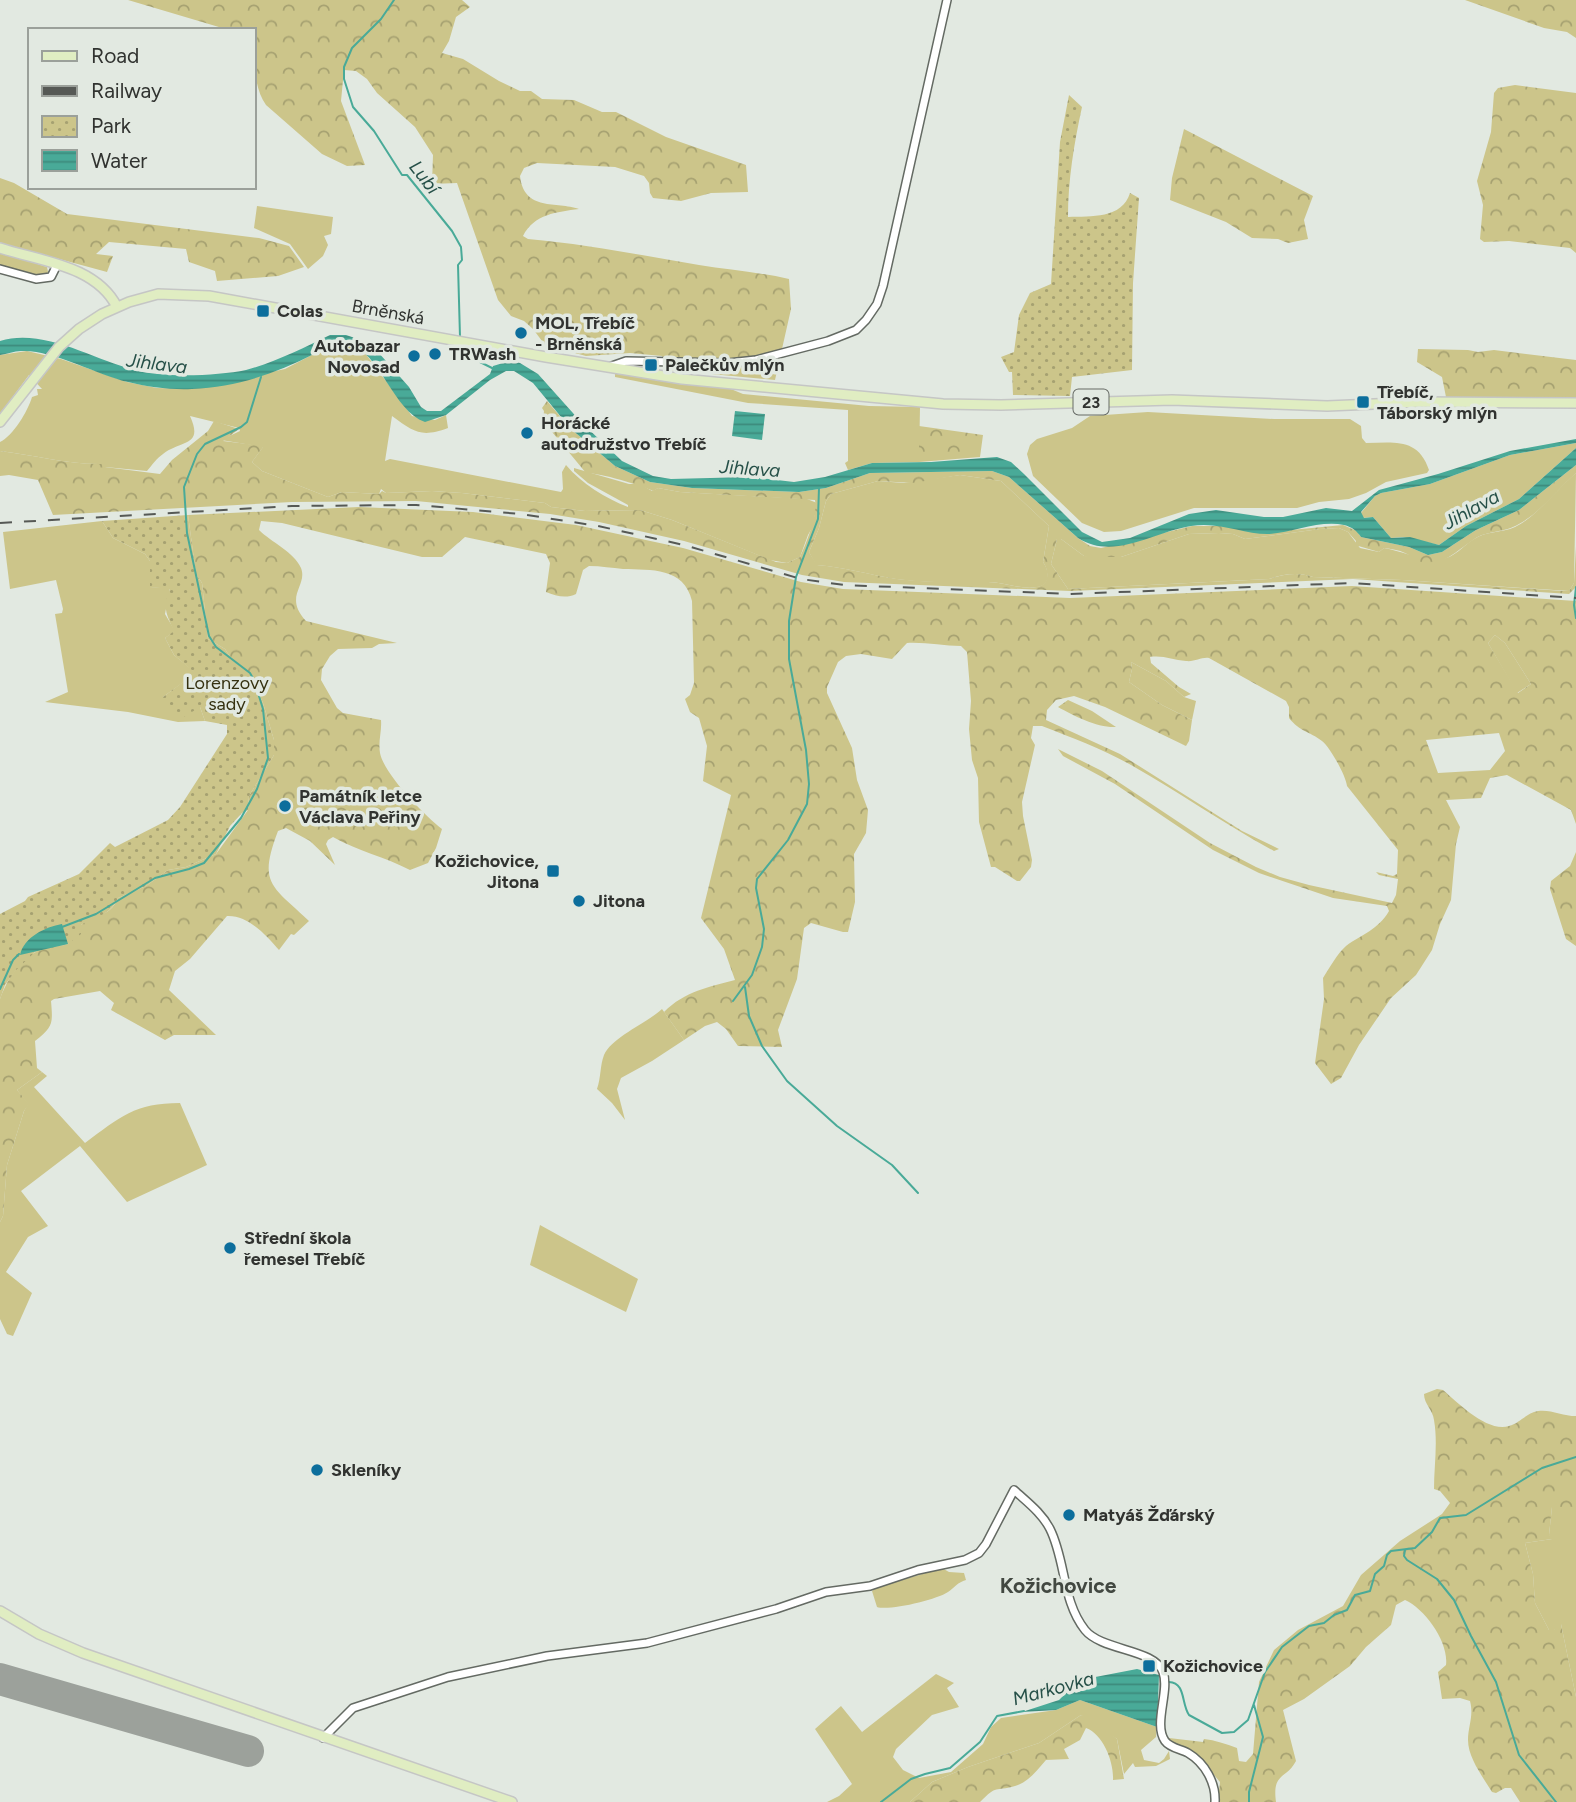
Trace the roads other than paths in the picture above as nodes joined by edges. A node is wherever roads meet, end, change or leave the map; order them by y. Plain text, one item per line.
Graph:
1 (947, 0) edge
2 (0, 248) edge
3 (57, 265) junction
4 (0, 268) edge
5 (115, 303) junction
6 (609, 367) junction
7 (1576, 404) edge
8 (0, 422) edge
9 (0, 1611) edge
10 (323, 1738) junction
11 (512, 1802) edge
12 (1214, 1802) edge

1 - 6 street
2 - 3 main road
3 - 4 street
3 - 5 main road
5 - 6 main road, Brněnská / 23
5 - 8 main road, Brněnská
6 - 7 main road, 23
9 - 10 main road
10 - 11 main road
10 - 12 street

